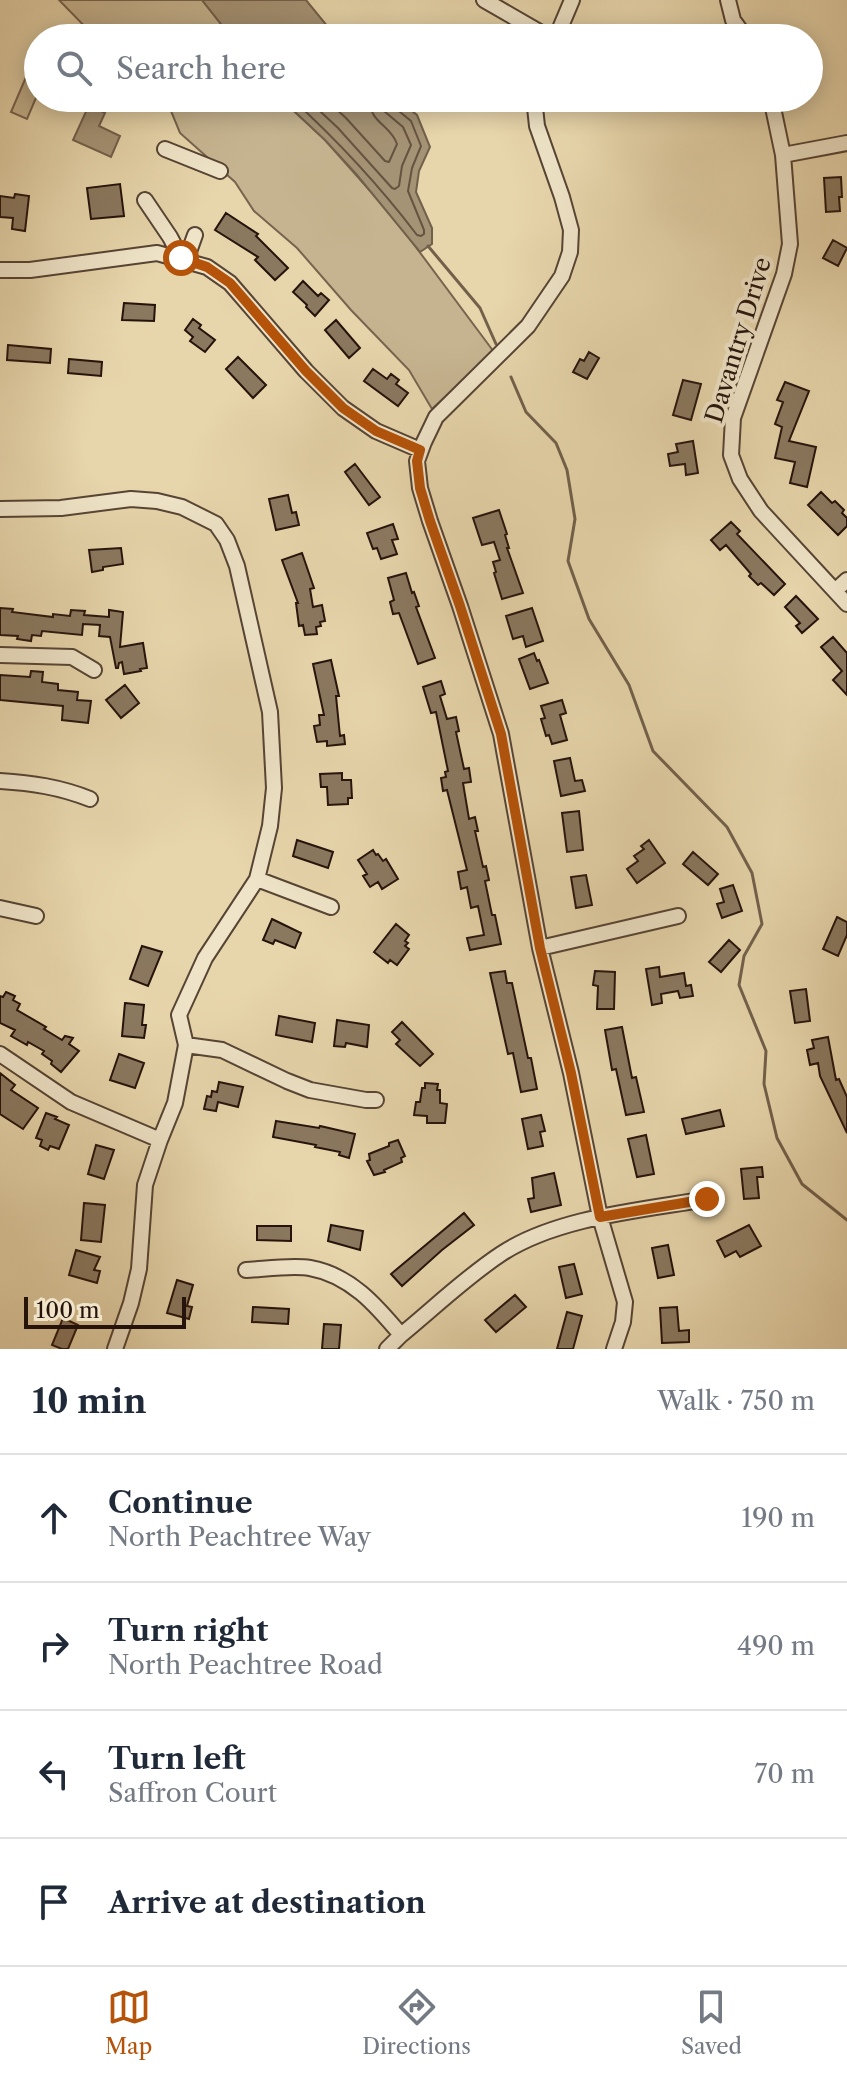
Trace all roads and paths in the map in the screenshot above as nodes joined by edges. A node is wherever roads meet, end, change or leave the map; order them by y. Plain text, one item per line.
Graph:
1 (484, 0) edge
2 (572, 0) edge
3 (728, 0) edge
4 (526, 24) edge
5 (562, 24) edge
6 (736, 24) edge
7 (536, 112) edge
8 (774, 112) edge
9 (847, 143) edge
10 (165, 149) dead end
11 (783, 155) junction
12 (220, 171) dead end
13 (145, 200) dead end
14 (195, 235) dead end
15 (183, 259) junction
16 (0, 270) edge
17 (420, 450) junction
18 (0, 509) edge
19 (847, 580) edge
20 (835, 591) junction
21 (847, 604) edge
22 (0, 655) edge
23 (94, 670) dead end
24 (0, 781) edge
25 (90, 799) dead end
26 (257, 879) junction
27 (331, 907) dead end
28 (0, 908) edge
29 (36, 916) dead end
30 (678, 916) dead end
31 (540, 948) junction
32 (186, 1045) junction
33 (0, 1054) edge
34 (376, 1100) dead end
35 (160, 1140) junction
36 (707, 1199) dead end
37 (600, 1217) junction
38 (246, 1270) dead end
39 (401, 1335) junction
40 (115, 1349) edge
41 (387, 1349) edge
42 (614, 1349) edge

1 - 4 street
2 - 5 street
3 - 6 street
7 - 17 street
8 - 11 street, Davantry Drive
9 - 11 street
10 - 12 street
11 - 20 street, Davantry Drive
13 - 15 street
14 - 15 street
15 - 16 street
15 - 17 street
17 - 31 street
18 - 26 street
19 - 20 street
20 - 21 street, Davantry Drive
22 - 23 street
24 - 25 street
26 - 27 street
26 - 32 street
28 - 29 street
30 - 31 street
31 - 37 street
32 - 34 street
32 - 35 street
33 - 35 street
35 - 40 street
36 - 37 street
37 - 39 street
37 - 42 street
38 - 39 street
39 - 41 street

